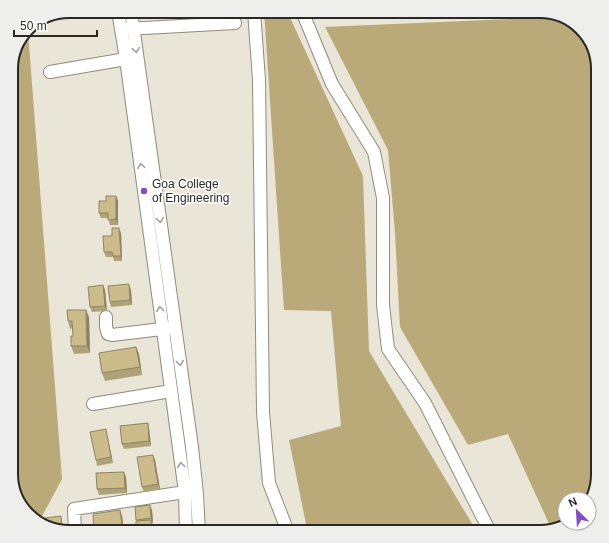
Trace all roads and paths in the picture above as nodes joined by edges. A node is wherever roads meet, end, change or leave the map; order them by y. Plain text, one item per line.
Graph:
1 (122, 18) edge
2 (129, 18) edge
3 (255, 18) edge
4 (305, 18) edge
5 (235, 24) dead end
6 (127, 29) junction
7 (126, 59) junction
8 (50, 72) dead end
9 (106, 317) dead end
10 (169, 328) junction
11 (171, 390) junction
12 (93, 404) dead end
13 (185, 492) junction
14 (75, 525) edge
15 (186, 525) edge
16 (199, 525) edge
17 (285, 525) edge
18 (486, 525) edge

1 - 6 street
2 - 6 street
3 - 17 street
4 - 18 street
5 - 6 street
6 - 7 street
6 -> 10 street
7 - 8 street
10 -> 7 street
9 - 10 street
10 - 11 street
10 -> 16 street
11 - 12 street
13 -> 11 street
13 - 14 street
13 - 15 street

